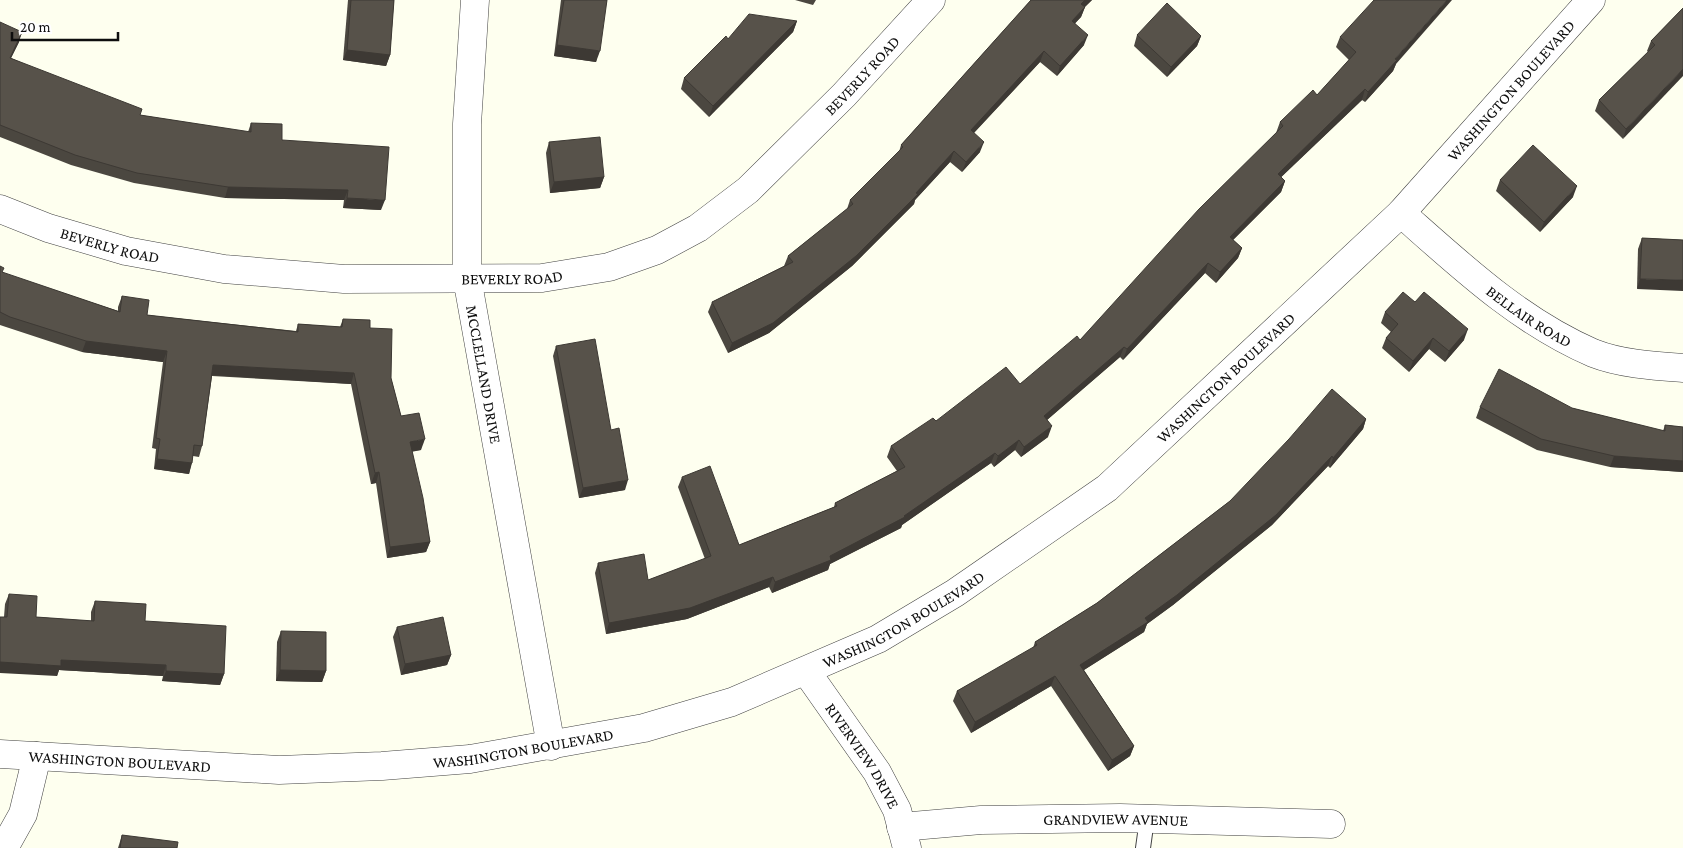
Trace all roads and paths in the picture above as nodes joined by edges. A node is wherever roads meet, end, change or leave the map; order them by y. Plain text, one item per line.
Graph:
1 (475, 0) edge
2 (930, 0) edge
3 (1591, 0) edge
4 (0, 209) edge
5 (1401, 213) junction
6 (467, 278) junction
7 (1683, 368) edge
8 (806, 671) junction
9 (551, 746) junction
10 (0, 754) edge
11 (37, 756) junction
12 (1147, 819) junction
13 (1330, 824) dead end
14 (904, 837) edge
15 (4, 848) edge
16 (1143, 848) edge

1 - 6 street, MCCLELLAND DRIVE
2 - 6 street, BEVERLY ROAD
3 - 5 street, WASHINGTON BOULEVARD
4 - 6 street, BEVERLY ROAD
5 - 7 street, BELLAIR ROAD
5 - 8 street, WASHINGTON BOULEVARD
6 - 9 street, MCCLELLAND DRIVE
8 - 9 street, WASHINGTON BOULEVARD
8 - 14 street, RIVERVIEW DRIVE
9 - 11 street, WASHINGTON BOULEVARD
10 - 11 street, WASHINGTON BOULEVARD
11 - 15 street
12 - 13 street, GRANDVIEW AVENUE
12 - 14 street, GRANDVIEW AVENUE
12 - 16 lane

